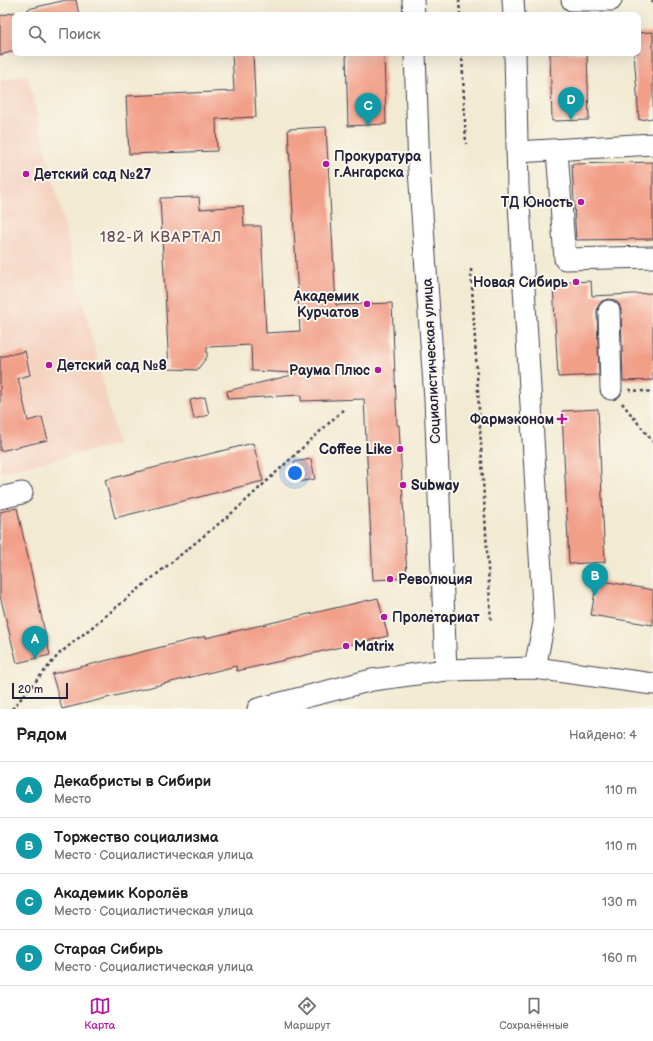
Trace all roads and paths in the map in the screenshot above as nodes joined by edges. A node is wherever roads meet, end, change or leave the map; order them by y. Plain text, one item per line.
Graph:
1 (413, 0) edge
2 (459, 0) edge
3 (513, 0) edge
4 (572, 0) edge
5 (611, 0) edge
6 (414, 12) edge
7 (460, 12) edge
8 (514, 12) edge
9 (415, 56) edge
10 (462, 56) edge
11 (514, 56) edge
12 (466, 144) dead end
13 (653, 144) edge
14 (558, 150) junction
15 (517, 152) junction
16 (653, 257) edge
17 (471, 269) dead end
18 (608, 311) dead end
19 (611, 389) joint
20 (343, 410) dead end
21 (653, 442) edge
22 (22, 493) dead end
23 (0, 498) edge
24 (491, 621) dead end
25 (535, 668) junction
26 (446, 670) junction
27 (653, 684) edge
28 (12, 709) edge
29 (258, 709) edge

1 - 6 street
2 - 7 path
3 - 8 street
4 - 5 street
9 - 26 street, Социалистическая улица
10 - 12 path
11 - 15 street
13 - 14 street
14 - 15 street
14 - 16 street
15 - 25 street
17 - 24 path
18 - 19 street
19 - 21 path
20 - 28 path
22 - 23 street
25 - 26 street
25 - 27 street
26 - 29 street

